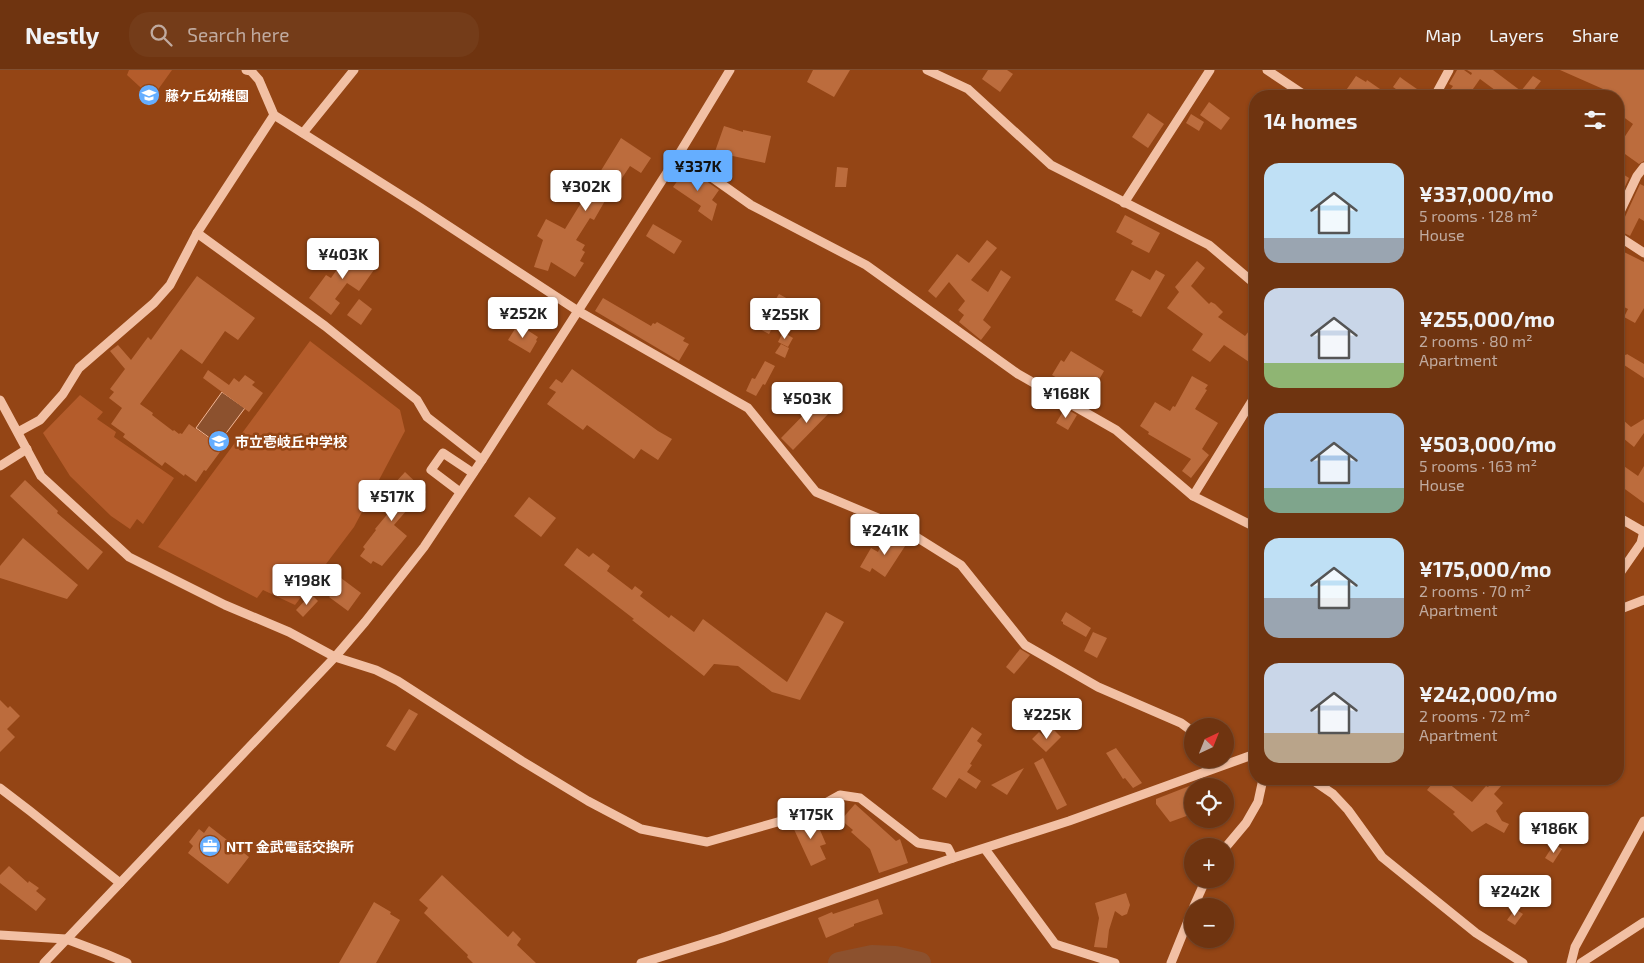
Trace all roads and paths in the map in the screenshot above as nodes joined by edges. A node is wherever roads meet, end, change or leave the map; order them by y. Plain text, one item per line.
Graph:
1 (246, 70) edge
2 (354, 70) edge
3 (730, 70) edge
4 (927, 70) edge
5 (1210, 70) edge
6 (1267, 70) edge
7 (1449, 70) edge
8 (1297, 90) edge
9 (1438, 90) edge
10 (274, 115) junction
11 (303, 133) junction
12 (679, 154) junction
13 (1644, 167) edge
14 (1124, 203) junction
15 (1624, 203) edge
16 (197, 233) junction
17 (1624, 240) edge
18 (1644, 253) edge
19 (1249, 279) edge
20 (578, 311) junction
21 (0, 400) edge
22 (1249, 406) edge
23 (18, 432) junction
24 (27, 449) junction
25 (482, 460) junction
26 (0, 466) edge
27 (473, 473) junction
28 (460, 492) junction
29 (1193, 496) junction
30 (1624, 520) edge
31 (1249, 524) edge
32 (1644, 532) edge
33 (1624, 568) edge
34 (1644, 600) edge
35 (1624, 608) edge
36 (335, 657) junction
37 (1184, 725) edge
38 (1249, 756) edge
39 (1234, 761) edge
40 (1214, 768) edge
41 (1262, 785) edge
42 (1320, 785) edge
43 (0, 788) edge
44 (1644, 821) edge
45 (1233, 838) edge
46 (985, 849) junction
47 (952, 858) junction
48 (120, 884) junction
49 (1644, 922) edge
50 (1184, 932) edge
51 (0, 935) edge
52 (66, 939) junction
53 (44, 963) edge
54 (127, 963) edge
55 (641, 963) edge
56 (1115, 963) edge
57 (1172, 963) edge
58 (1523, 963) edge
59 (1571, 963) edge
60 (1581, 963) edge

1 - 10 street
2 - 11 street
3 - 12 street
4 - 14 street
5 - 14 street
6 - 8 street
7 - 9 street
10 - 11 street
10 - 16 street
11 - 20 street
12 - 20 street
12 - 29 street
13 - 15 street
14 - 19 street
16 - 23 street
16 - 25 street
17 - 18 street
20 - 25 street
20 - 37 street
21 - 23 street
22 - 29 street
23 - 24 street
24 - 26 street
24 - 36 street
25 - 27 street
27 - 28 street
27 - 28 street
28 - 36 street
29 - 31 street
30 - 32 street
32 - 33 street
34 - 35 street
36 - 47 street
36 - 48 street
38 - 39 street
40 - 46 street
41 - 45 street
42 - 58 street
43 - 48 street
44 - 59 street
46 - 47 street
46 - 56 street
47 - 55 street
48 - 52 street
49 - 60 street
50 - 57 street
51 - 52 street
52 - 53 street
52 - 54 street

